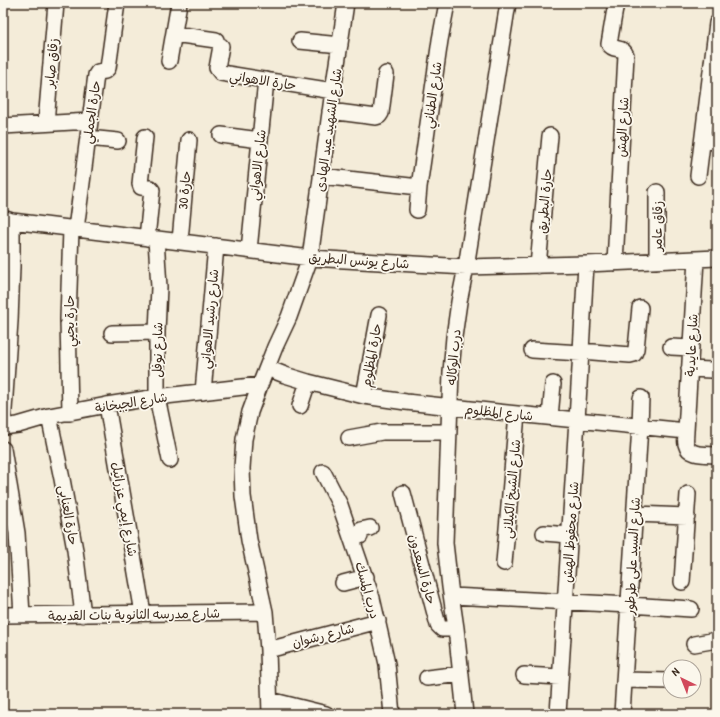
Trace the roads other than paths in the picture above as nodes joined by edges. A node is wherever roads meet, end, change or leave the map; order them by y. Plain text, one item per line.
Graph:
1 (56, 3) edge
2 (117, 3) edge
3 (179, 3) edge
4 (346, 3) edge
5 (447, 3) edge
6 (508, 3) edge
7 (616, 3) edge
8 (717, 23) edge
9 (174, 34) junction
10 (300, 41) dead end
11 (340, 45) junction
12 (169, 61) dead end
13 (386, 74) dead end
14 (714, 75) edge
15 (266, 80) junction
16 (333, 91) junction
17 (330, 111) junction
18 (90, 121) junction
19 (46, 123) junction
20 (3, 126) edge
21 (221, 135) dead end
22 (550, 136) dead end
23 (88, 138) junction
24 (145, 138) dead end
25 (189, 140) dead end
26 (260, 140) junction
27 (118, 141) dead end
28 (710, 141) edge
29 (321, 176) junction
30 (698, 176) dead end
31 (419, 186) junction
32 (657, 192) dead end
33 (418, 210) dead end
34 (7, 220) edge
35 (73, 229) junction
36 (152, 238) junction
37 (180, 241) junction
38 (216, 246) junction
39 (248, 250) junction
40 (310, 258) junction
41 (717, 258) edge
42 (696, 259) junction
43 (657, 261) junction
44 (616, 263) junction
45 (586, 264) junction
46 (8, 266) edge
47 (538, 266) junction
48 (466, 267) junction
49 (640, 308) dead end
50 (379, 315) dead end
51 (7, 321) edge
52 (157, 332) junction
53 (112, 333) dead end
54 (671, 347) dead end
55 (690, 348) junction
56 (532, 350) dead end
57 (581, 352) junction
58 (267, 368) junction
59 (689, 369) junction
60 (711, 370) dead end
61 (5, 372) edge
62 (308, 382) junction
63 (260, 384) junction
64 (553, 384) dead end
65 (203, 392) junction
66 (364, 396) junction
67 (157, 397) junction
68 (641, 398) dead end
69 (107, 405) junction
70 (300, 406) dead end
71 (450, 406) junction
72 (70, 413) junction
73 (517, 414) junction
74 (49, 416) junction
75 (550, 418) junction
76 (577, 420) junction
77 (3, 426) edge
78 (640, 426) junction
79 (686, 431) junction
80 (449, 432) junction
81 (349, 438) dead end
82 (3, 449) edge
83 (717, 454) edge
84 (170, 460) dead end
85 (323, 472) dead end
86 (403, 493) dead end
87 (688, 494) dead end
88 (635, 514) junction
89 (687, 516) junction
90 (370, 528) dead end
91 (544, 533) dead end
92 (569, 535) junction
93 (352, 538) junction
94 (504, 563) dead end
95 (366, 577) junction
96 (682, 582) dead end
97 (343, 584) dead end
98 (452, 596) junction
99 (565, 602) junction
100 (630, 605) junction
101 (691, 609) dead end
102 (265, 612) junction
103 (143, 613) junction
104 (83, 614) junction
105 (22, 615) junction
106 (3, 616) edge
107 (378, 621) junction
108 (456, 628) junction
109 (717, 640) edge
110 (694, 644) dead end
111 (268, 650) junction
112 (461, 674) junction
113 (524, 675) dead end
114 (560, 676) junction
115 (427, 678) dead end
116 (624, 680) junction
117 (662, 681) edge
118 (269, 710) edge
119 (326, 714) edge
120 (392, 714) edge
121 (465, 714) edge
122 (558, 714) edge
123 (622, 714) edge

1 - 19 street, زقاق صابر
2 - 18 street, حارة الجملي
3 - 9 street
4 - 11 street, شارع الشهيد عبد الهادى
5 - 31 street, شارع الطناني
6 - 48 street, درب الوكاله
7 - 44 street, شارع الهش
8 - 14 street
9 - 12 street
9 - 15 street, حارة الاهواني
10 - 11 street
11 - 16 street, شارع الشهيد عبد الهادى
13 - 17 street
14 - 28 street
15 - 16 street, حارة الاهواني
15 - 26 street, شارع الاهواني
16 - 17 street, شارع الشهيد عبد الهادى
17 - 29 street, شارع الشهيد عبد الهادى
18 - 19 street
18 - 23 street, حارة الجملي
19 - 20 street
21 - 26 street
22 - 47 street, حارة البطريق
23 - 27 street
23 - 35 street, حارة الجملي
24 - 36 street, شارع نوفل
25 - 37 street, حارة 30
26 - 39 street, شارع الاهواني
28 - 30 street
29 - 31 street
29 - 40 street, شارع الشهيد عبد الهادى
31 - 33 street, شارع الطناني
32 - 43 street, زقاق عامر
34 - 35 street, شارع يونس البطريق
34 - 46 street
35 - 36 street, شارع يونس البطريق
35 - 72 street, حارة يحيي
36 - 37 street, شارع يونس البطريق
36 - 52 street, شارع نوفل
37 - 38 street, شارع يونس البطريق
38 - 39 street, شارع يونس البطريق
38 - 65 street, شارع رشيد الاهواني
39 - 40 street, شارع يونس البطريق
40 - 48 street, شارع يونس البطريق
40 - 58 street, شارع الشهيد عبد الهادى
41 - 42 street, شارع يونس البطريق
42 - 43 street, شارع يونس البطريق
42 - 55 street, شارع عايدية
43 - 44 street, شارع يونس البطريق
44 - 45 street, شارع يونس البطريق
45 - 47 street, شارع يونس البطريق
45 - 57 street, شارع محفوظ الهش
46 - 51 street
47 - 48 street, شارع يونس البطريق
48 - 71 street, درب الوكاله
49 - 57 street
50 - 66 street, حارة المظلوم
51 - 61 street
52 - 53 street
52 - 67 street, شارع نوفل
54 - 55 street
55 - 59 street, شارع عايدية
56 - 57 street
57 - 76 street, شارع محفوظ الهش
58 - 62 street, شارع المظلوم
58 - 63 street, شارع الشهيد عبد الهادى
59 - 60 street
59 - 79 street, شارع عايدية
61 - 77 street
62 - 66 street, شارع المظلوم
62 - 70 street
63 - 65 street, شارع الجبخانة
63 - 102 street, شارع الشهيد عبد الهادى
64 - 75 street
65 - 67 street, شارع الجبخانة
66 - 71 street, شارع المظلوم
67 - 69 street, شارع الجبخانة
67 - 84 street, شارع نوفل
68 - 78 street, شارع السيد على طرطور
69 - 72 street, شارع الجبخانة
69 - 103 street, شارع إيمي عزرائيل
71 - 73 street, شارع المظلوم
71 - 80 street, درب الوكاله
72 - 74 street, شارع الجبخانة
73 - 75 street, شارع المظلوم
73 - 94 street, شارع الشيخ الكيلانى
74 - 77 street, شارع الجبخانة
74 - 104 street, حارة العنابى
75 - 76 street, شارع المظلوم
76 - 78 street, شارع المظلوم
76 - 92 street, شارع محفوظ الهش
78 - 79 street, شارع المظلوم
78 - 88 street, شارع السيد على طرطور
79 - 83 street
80 - 81 street
80 - 98 street, درب الوكاله
82 - 105 street
85 - 93 street, درب المسك
86 - 108 street, حارة السعدون
87 - 89 street
88 - 89 street
88 - 100 street, شارع السيد على طرطور
89 - 96 street
90 - 93 street
91 - 92 street
92 - 99 street, شارع محفوظ الهش
93 - 95 street, درب المسك
95 - 97 street
95 - 107 street, درب المسك
98 - 99 street
98 - 108 street, درب الوكاله
99 - 100 street
99 - 114 street, شارع محفوظ الهش
100 - 101 street
100 - 116 street, شارع السيد على طرطور
102 - 103 street, شارع مدرسه الثانوية بنات القديمة
102 - 111 street, شارع الشهيد عبد الهادى
103 - 104 street, شارع مدرسه الثانوية بنات القديمة
104 - 105 street, شارع مدرسه الثانوية بنات القديمة
105 - 106 street, شارع مدرسه الثانوية بنات القديمة
107 - 111 street, شارع رشوان
107 - 120 street, درب المسك
108 - 112 street, درب الوكاله
109 - 110 street
111 - 118 street, شارع الشهيد عبد الهادى
112 - 115 street
112 - 121 street, درب الوكاله
113 - 114 street
114 - 122 street, شارع محفوظ الهش
116 - 117 street
116 - 123 street, شارع السيد على طرطور
118 - 119 street

